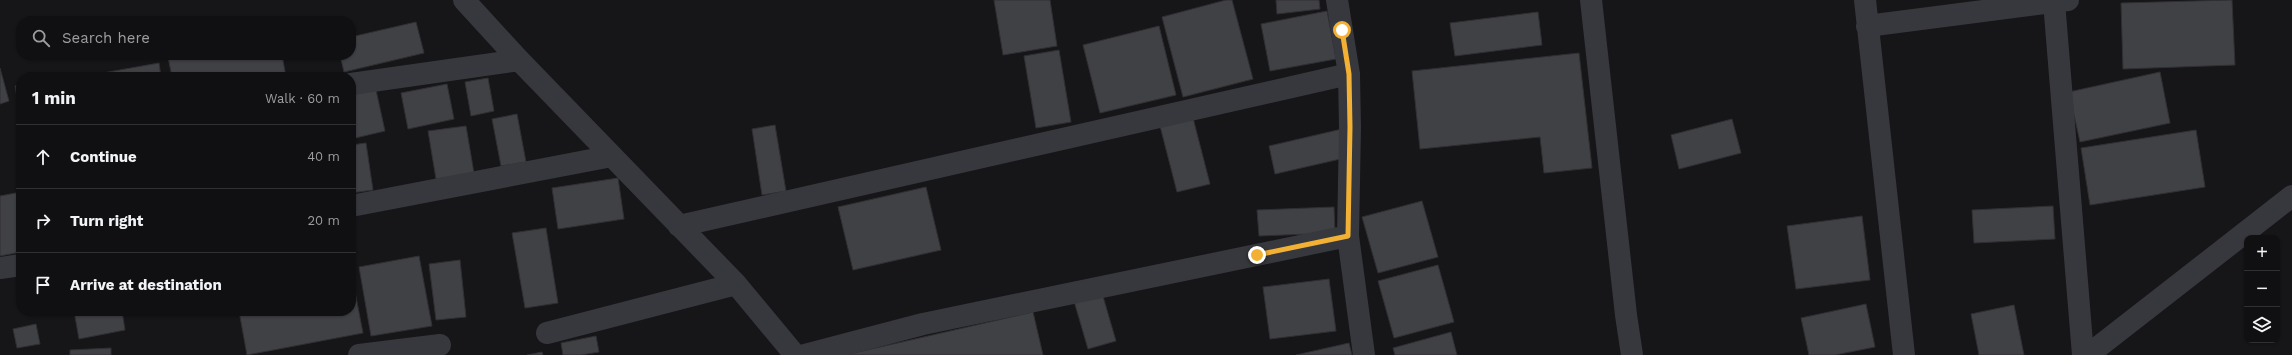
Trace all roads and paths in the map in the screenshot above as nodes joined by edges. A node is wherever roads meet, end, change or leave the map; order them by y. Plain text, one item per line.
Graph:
1 (464, 0) edge
2 (1337, 0) edge
3 (1591, 0) edge
4 (1865, 0) edge
5 (2061, 1) edge
6 (1867, 26) junction
7 (518, 60) junction
8 (1349, 74) junction
9 (356, 83) edge
10 (612, 156) junction
11 (2292, 196) edge
12 (356, 205) edge
13 (679, 226) junction
14 (1348, 236) junction
15 (16, 266) edge
16 (0, 268) edge
17 (736, 284) junction
18 (547, 333) dead end
19 (440, 345) dead end
20 (359, 355) edge
21 (795, 355) edge
22 (805, 355) edge
23 (1364, 355) edge
24 (1632, 355) edge
25 (1904, 355) edge
26 (2083, 355) edge
27 (2088, 355) edge

1 - 7 street
2 - 8 street
3 - 24 street
4 - 6 street
5 - 6 street
5 - 26 street
6 - 25 street
7 - 9 street
7 - 10 street
8 - 13 street
8 - 14 street
10 - 12 street
10 - 13 street
11 - 27 street
13 - 17 street
14 - 22 street
14 - 23 street
15 - 16 street
17 - 18 street
17 - 21 street
19 - 20 street

